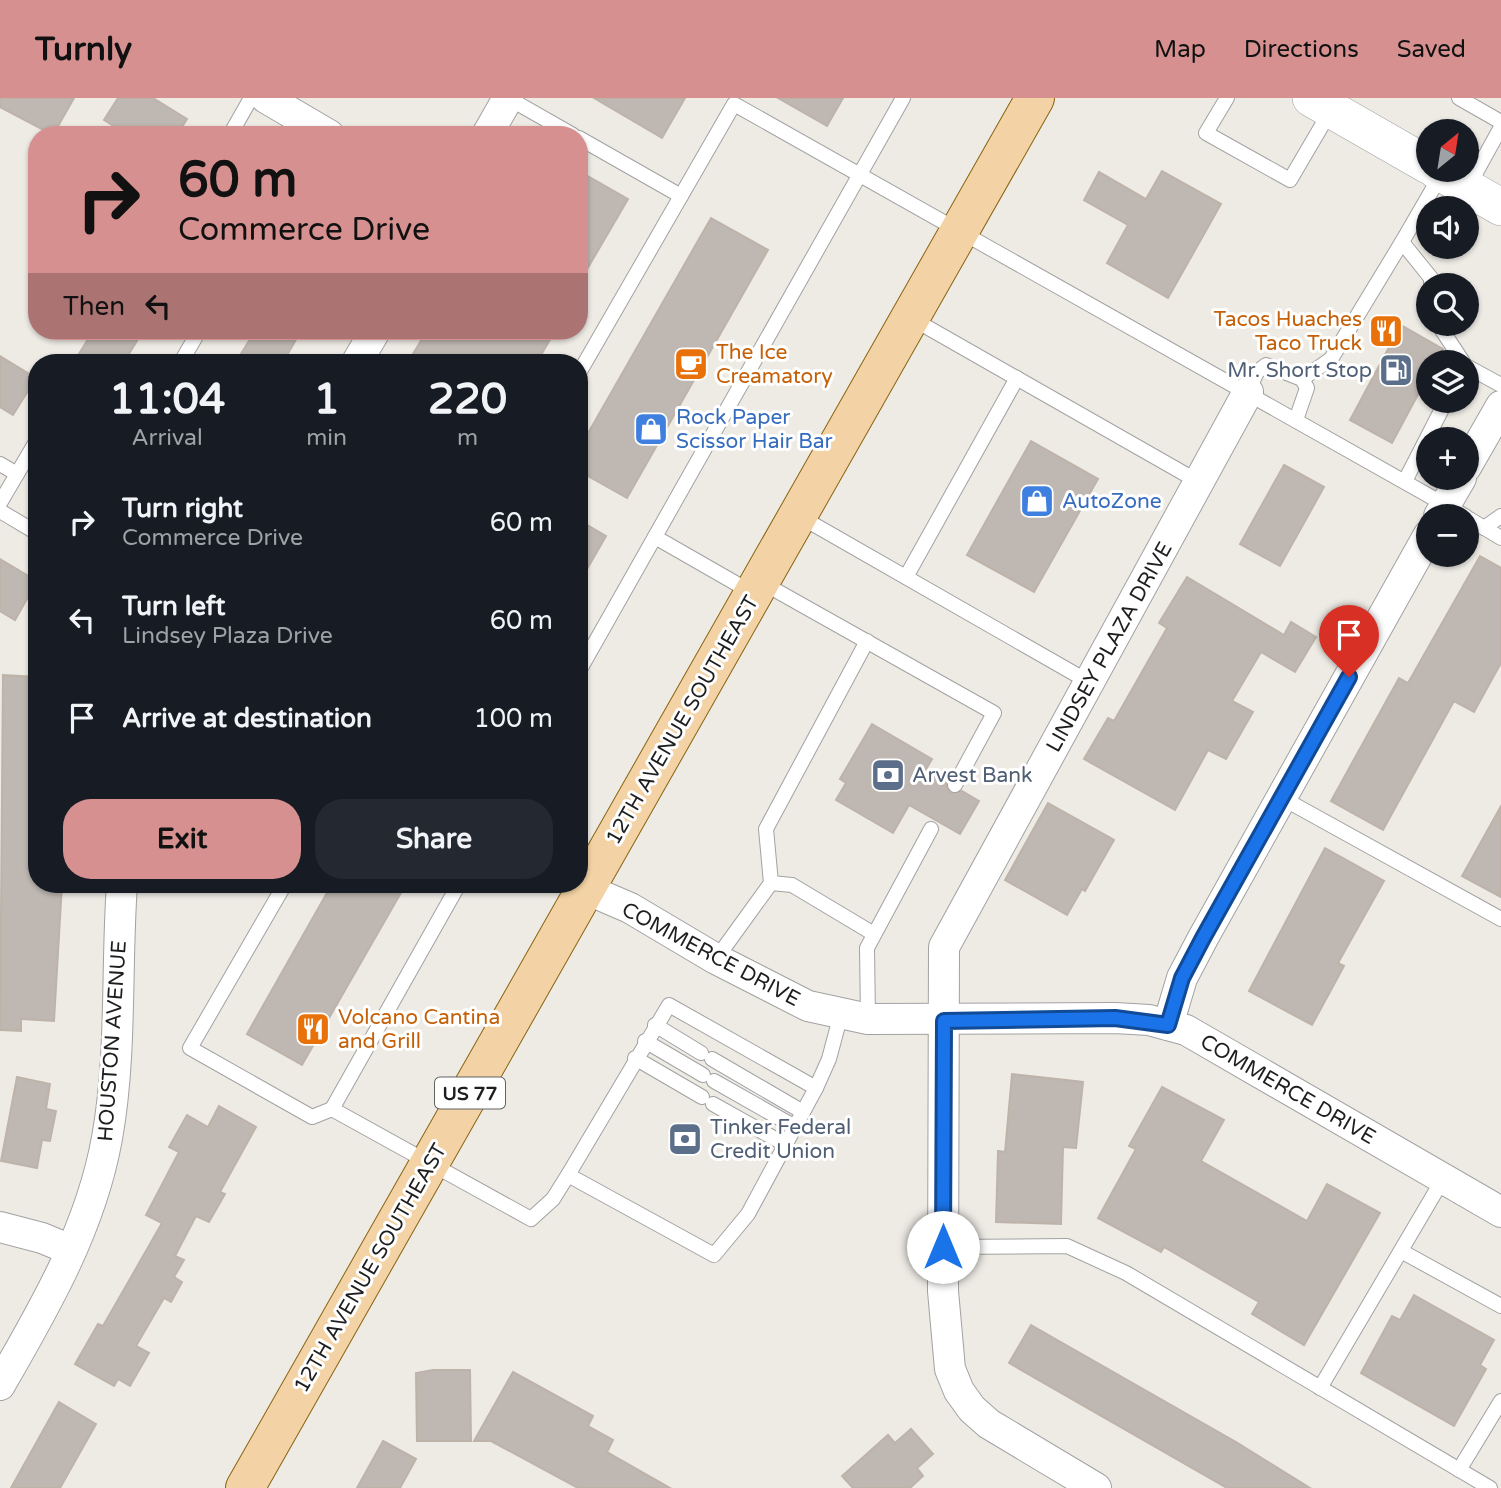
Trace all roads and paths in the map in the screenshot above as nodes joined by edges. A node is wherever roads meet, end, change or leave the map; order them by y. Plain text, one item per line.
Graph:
1 (251, 98) edge
2 (266, 98) edge
3 (508, 98) edge
4 (904, 98) edge
5 (1035, 98) edge
6 (1227, 98) edge
7 (1458, 98) edge
8 (729, 101) edge
9 (1324, 102) edge
10 (1501, 124) edge
11 (235, 126) edge
12 (314, 126) edge
13 (492, 126) edge
14 (557, 126) edge
15 (588, 143) edge
16 (1479, 143) edge
17 (1416, 158) edge
18 (860, 174) junction
19 (1438, 182) edge
20 (1457, 182) edge
21 (681, 195) junction
22 (1501, 207) edge
23 (960, 229) junction
24 (1402, 242) junction
25 (1427, 273) edge
26 (910, 317) junction
27 (588, 357) edge
28 (1479, 372) edge
29 (1017, 378) junction
30 (1302, 379) junction
31 (1501, 385) edge
32 (1248, 392) junction
33 (1501, 406) edge
34 (1440, 413) edge
35 (1296, 420) junction
36 (1479, 444) edge
37 (28, 455) edge
38 (0, 464) edge
39 (17, 474) junction
40 (1405, 481) junction
41 (1199, 482) junction
42 (0, 503) edge
43 (1439, 504) edge
44 (0, 511) edge
45 (797, 516) junction
46 (1501, 516) edge
47 (1479, 526) edge
48 (28, 528) edge
49 (1484, 528) junction
50 (655, 537) junction
51 (1501, 538) edge
52 (1416, 558) edge
53 (906, 578) junction
54 (757, 588) junction
55 (867, 641) junction
56 (588, 655) edge
57 (1089, 682) junction
58 (955, 785) dead end
59 (1282, 798) junction
60 (931, 829) dead end
61 (771, 883) junction
62 (588, 885) edge
63 (588, 890) edge
64 (122, 893) edge
65 (280, 893) edge
66 (454, 893) edge
67 (584, 893) edge
68 (1501, 919) edge
69 (874, 934) junction
70 (716, 959) junction
71 (854, 1016) junction
72 (944, 1021) junction
73 (655, 1025) junction
74 (1168, 1025) junction
75 (645, 1041) junction
76 (635, 1058) junction
77 (816, 1088) junction
78 (332, 1109) junction
79 (803, 1112) junction
80 (795, 1127) junction
81 (786, 1144) junction
82 (430, 1163) junction
83 (568, 1175) junction
84 (1443, 1178) junction
85 (1501, 1212) edge
86 (0, 1227) edge
87 (943, 1247) junction
88 (71, 1251) junction
89 (1401, 1251) junction
90 (1501, 1306) edge
91 (0, 1385) edge
92 (1320, 1388) junction
93 (1501, 1401) edge
94 (1459, 1470) junction
95 (245, 1488) edge
96 (1096, 1488) edge
97 (1490, 1488) edge

1 - 11 lane
2 - 12 street
3 - 13 street
3 - 14 lane
4 - 18 lane
5 - 23 main road, 12TH AVENUE SOUTHEAST / US 77
6 - 9 lane
7 - 10 lane
8 - 18 lane
8 - 21 lane
9 - 17 street
10 - 16 lane
15 - 21 lane
18 - 23 lane
18 - 50 lane
19 - 24 lane
20 - 22 street
21 - 27 lane
23 - 26 main road, 12TH AVENUE SOUTHEAST / US 77
23 - 32 lane
24 - 25 lane
24 - 30 lane
26 - 29 lane
26 - 45 main road, 12TH AVENUE SOUTHEAST / US 77
28 - 31 lane
29 - 41 lane
29 - 53 lane
30 - 32 lane
30 - 35 lane
32 - 35 lane
32 - 41 street, LINDSEY PLAZA DRIVE
33 - 36 street
34 - 40 lane
35 - 40 lane
37 - 39 lane
38 - 39 lane
39 - 42 lane
40 - 43 lane
41 - 57 street, LINDSEY PLAZA DRIVE
44 - 48 lane
45 - 53 lane
45 - 54 main road, 12TH AVENUE SOUTHEAST / US 77
46 - 49 lane
47 - 49 lane
49 - 51 lane
50 - 54 lane
50 - 56 lane
52 - 59 street
53 - 57 lane
54 - 55 lane
54 - 62 main road, 12TH AVENUE SOUTHEAST / US 77
55 - 58 lane
55 - 61 lane
57 - 72 street, LINDSEY PLAZA DRIVE
59 - 68 lane
59 - 74 street
60 - 69 lane
61 - 69 lane
61 - 70 lane
63 - 70 street, COMMERCE DRIVE
64 - 88 street, HOUSTON AVENUE
65 - 78 lane
66 - 78 lane
67 - 82 main road, 12TH AVENUE SOUTHEAST / US 77
69 - 71 lane
70 - 71 street, COMMERCE DRIVE
71 - 72 street, COMMERCE DRIVE
71 - 77 lane
72 - 74 street, COMMERCE DRIVE
72 - 87 street, LINDSEY PLAZA DRIVE
73 - 75 lane
73 - 77 lane
73 - 79 lane
74 - 84 street, COMMERCE DRIVE
75 - 76 lane
75 - 80 lane
76 - 81 lane
76 - 83 lane
77 - 79 lane
78 - 82 lane
79 - 80 lane
80 - 81 lane
81 - 83 lane
82 - 83 lane
82 - 95 main road, 12TH AVENUE SOUTHEAST / US 77
84 - 85 street, COMMERCE DRIVE
84 - 89 lane
86 - 88 street
87 - 92 lane
87 - 96 street, LINDSEY PLAZA DRIVE
88 - 91 street, HOUSTON AVENUE
89 - 90 lane
89 - 92 lane
92 - 94 lane
93 - 94 lane
94 - 97 lane

